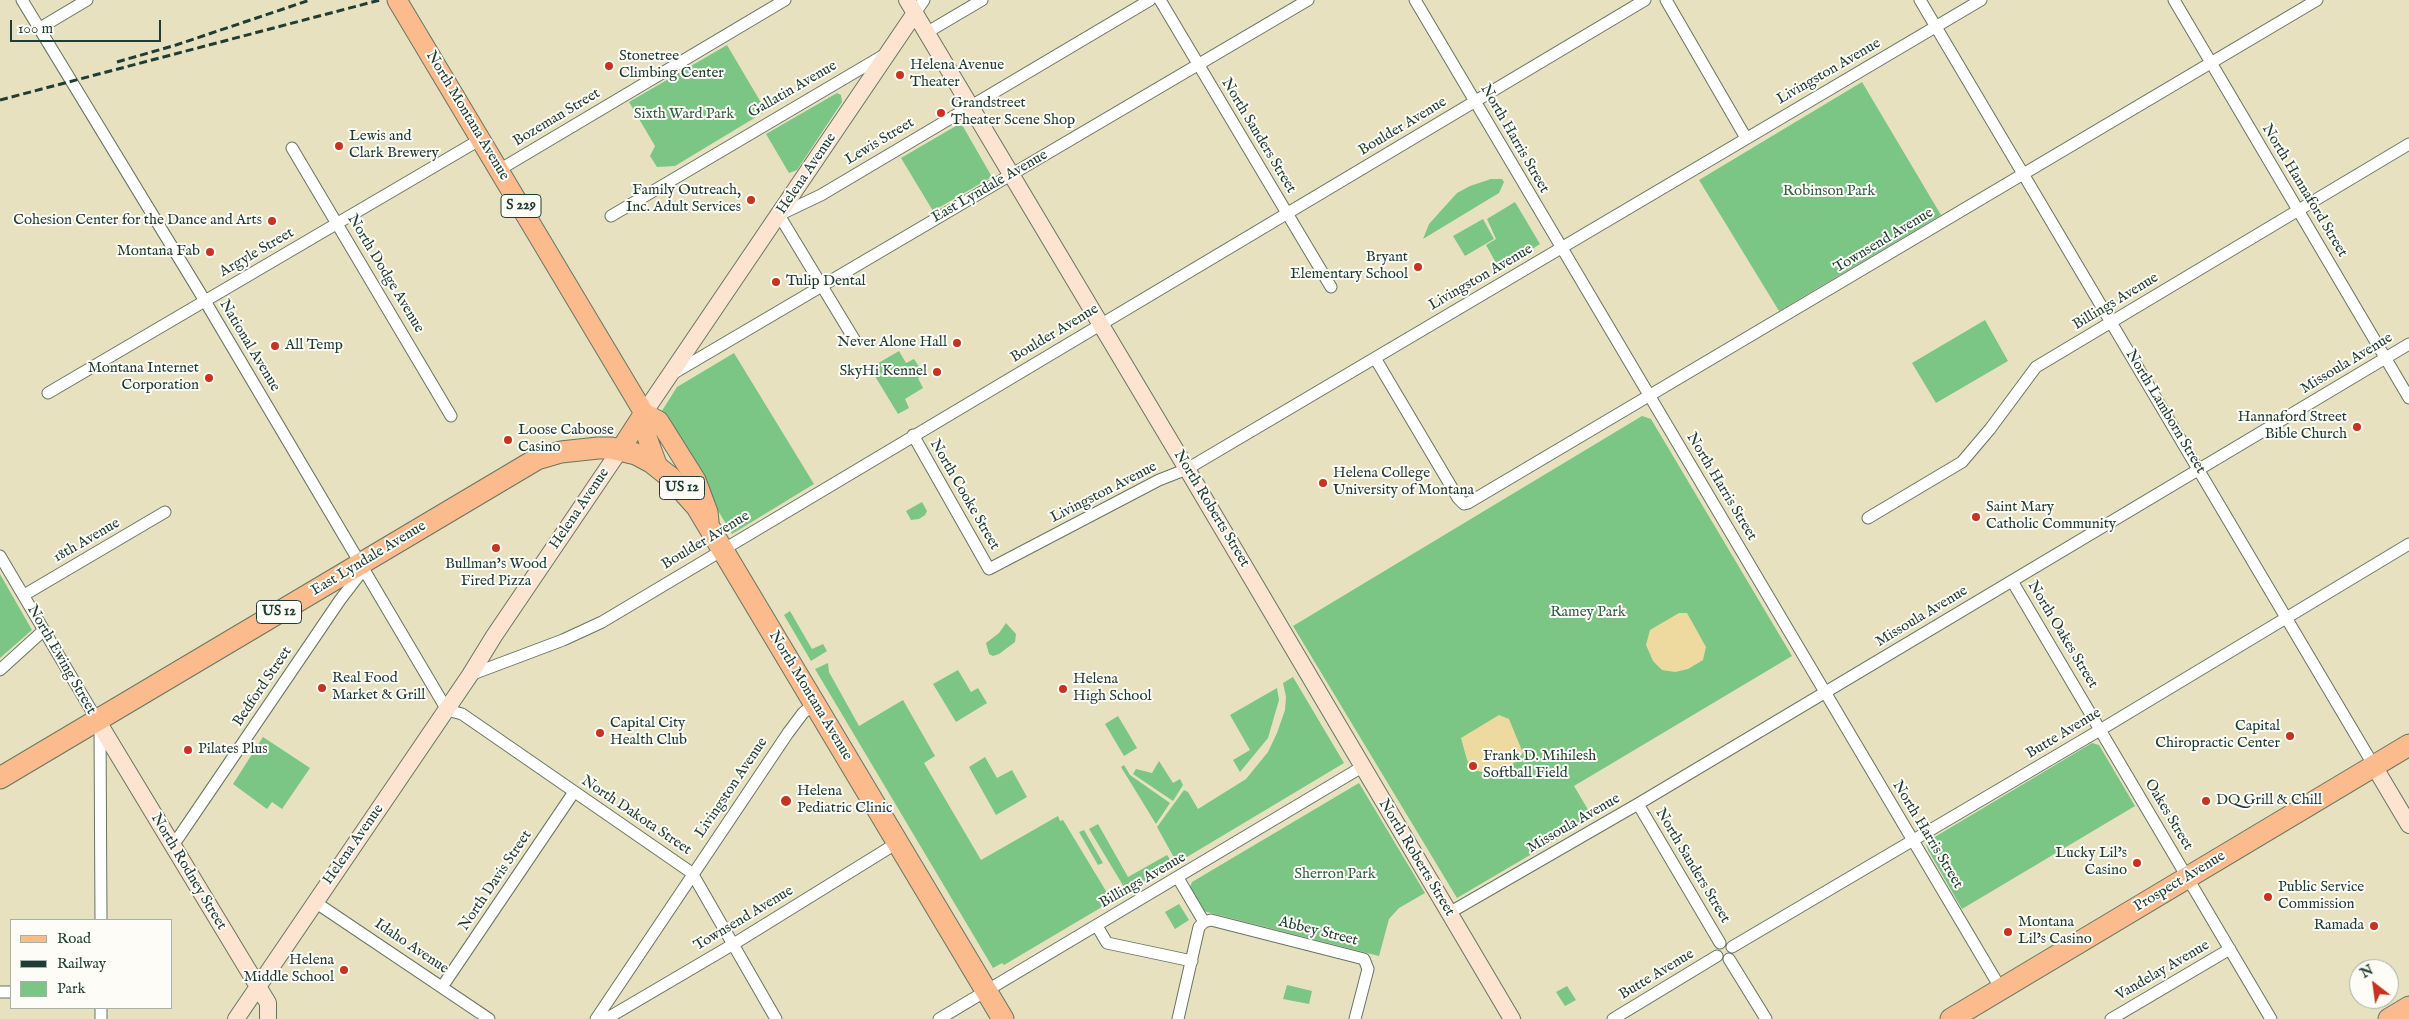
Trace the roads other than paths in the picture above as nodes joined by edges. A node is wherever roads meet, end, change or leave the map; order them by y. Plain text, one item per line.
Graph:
1 (22, 0) edge
2 (87, 0) edge
3 (398, 0) edge
4 (785, 0) edge
5 (982, 0) edge
6 (1150, 0) edge
7 (1160, 0) edge
8 (1308, 0) edge
9 (1415, 0) edge
10 (1645, 0) edge
11 (1666, 0) edge
12 (1920, 0) edge
13 (1981, 0) edge
14 (2174, 0) edge
15 (2317, 0) edge
16 (915, 4) edge
17 (1936, 27) junction
18 (40, 28) junction
19 (926, 33) junction
20 (888, 53) junction
21 (2210, 62) junction
22 (1198, 65) junction
23 (1476, 102) junction
24 (970, 107) junction
25 (1746, 138) junction
26 (481, 139) junction
27 (2409, 144) edge
28 (292, 148) dead end
29 (500, 170) junction
30 (1011, 175) junction
31 (2023, 175) junction
32 (2298, 210) junction
33 (1288, 214) junction
34 (779, 215) junction
35 (611, 216) dead end
36 (337, 224) junction
37 (1561, 248) junction
38 (822, 286) junction
39 (1331, 288) dead end
40 (205, 301) junction
41 (2112, 322) junction
42 (1100, 325) junction
43 (854, 339) dead end
44 (2409, 344) edge
45 (1375, 358) junction
46 (2386, 358) junction
47 (672, 374) junction
48 (48, 393) dead end
49 (1650, 397) junction
50 (2409, 398) edge
51 (644, 413) junction
52 (451, 416) dead end
53 (913, 435) junction
54 (620, 450) junction
55 (658, 467) junction
56 (1187, 469) junction
57 (2199, 470) junction
58 (165, 512) dead end
59 (1868, 518) dead end
60 (710, 527) junction
61 (2409, 544) edge
62 (723, 549) junction
63 (0, 556) edge
64 (362, 567) junction
65 (989, 569) joint
66 (2012, 581) junction
67 (24, 595) junction
68 (2287, 618) junction
69 (44, 630) junction
70 (0, 670) edge
71 (470, 675) junction
72 (1825, 692) junction
73 (815, 703) junction
74 (447, 710) junction
75 (98, 723) junction
76 (2100, 730) junction
77 (2409, 746) edge
78 (2374, 766) junction
79 (1362, 768) junction
80 (0, 778) edge
81 (574, 792) junction
82 (1638, 804) junction
83 (2409, 825) edge
84 (1913, 841) junction
85 (897, 843) junction
86 (172, 847) junction
87 (692, 873) junction
88 (1178, 878) junction
89 (2188, 878) junction
90 (315, 902) junction
91 (1450, 913) junction
92 (101, 919) edge
93 (1204, 922) junction
94 (1097, 926) junction
95 (1720, 943) junction
96 (732, 946) junction
97 (1732, 947) junction
98 (2230, 949) junction
99 (1717, 956) junction
100 (1729, 959) junction
101 (1192, 961) junction
102 (258, 986) junction
103 (442, 987) junction
104 (2001, 989) junction
105 (986, 991) junction
106 (2409, 1007) edge
107 (1359, 1018) edge
108 (236, 1019) edge
109 (268, 1019) edge
110 (489, 1019) edge
111 (596, 1019) edge
112 (606, 1019) edge
113 (776, 1019) edge
114 (940, 1019) edge
115 (1002, 1019) edge
116 (1178, 1019) edge
117 (1512, 1019) edge
118 (1613, 1019) edge
119 (1766, 1019) edge
120 (1951, 1019) edge
121 (2111, 1019) edge
122 (2271, 1019) edge
123 (2389, 1019) edge

1 - 18 street, National Avenue
2 - 18 street
3 - 26 main road, North Montana Avenue / S 229
4 - 29 street, Bozeman Street
5 - 19 street
6 - 24 street, Lewis Street
7 - 22 street, North Sanders Street
8 - 22 street, East Lyndale Avenue
9 - 23 street, North Harris Street
10 - 23 street, Boulder Avenue
11 - 25 street
12 - 17 street, North Lamborn Street
13 - 17 street, Livingston Avenue
14 - 21 street, North Hannaford Street
15 - 21 street, Townsend Avenue
16 - 19 street, North Roberts Street
16 - 20 street, Helena Avenue
17 - 25 street, Livingston Avenue
17 - 31 street, North Lamborn Street
18 - 40 street, National Avenue
19 - 24 street, North Roberts Street
20 - 34 street, Helena Avenue
20 - 35 street, Gallatin Avenue
21 - 31 street, Townsend Avenue
21 - 32 street, North Hannaford Street
22 - 30 street, East Lyndale Avenue
22 - 33 street, North Sanders Street
23 - 33 street, Boulder Avenue
23 - 37 street, North Harris Street
24 - 30 street, North Roberts Street
24 - 34 street, Lewis Street
25 - 37 street, Livingston Avenue
26 - 29 main road, North Montana Avenue / S 229
26 - 36 street, Argyle Street
27 - 32 street, Billings Avenue
28 - 36 street, North Dodge Avenue
29 - 51 main road, North Montana Avenue / S 229
30 - 38 street, East Lyndale Avenue
30 - 42 street, North Roberts Street
31 - 41 street, North Lamborn Street
31 - 49 street, Townsend Avenue
32 - 41 street, Billings Avenue
32 - 46 street, North Hannaford Street
33 - 39 street, North Sanders Street
33 - 42 street, Boulder Avenue
34 - 38 street
34 - 47 street, Helena Avenue
36 - 40 street, Argyle Street
36 - 52 street, North Dodge Avenue
37 - 45 street, Livingston Avenue
37 - 49 street, North Harris Street
38 - 43 street
38 - 47 street, East Lyndale Avenue
40 - 48 street, Argyle Street
40 - 64 street, National Avenue
41 - 57 street, North Lamborn Street
41 - 59 street, Billings Avenue
42 - 53 street, Boulder Avenue
42 - 56 street, North Roberts Street
44 - 46 street, Missoula Avenue
45 - 49 street, Townsend Avenue
45 - 56 street, Livingston Avenue
46 - 50 street, North Hannaford Street
46 - 57 street, Missoula Avenue
47 - 51 street, Helena Avenue
49 - 72 street, North Harris Street
51 - 54 main road, Helena Avenue
51 - 55 main road, North Montana Avenue
51 - 60 main road, North Montana Avenue / S 229
53 - 62 street, Boulder Avenue
53 - 65 street, North Cooke Street
54 - 55 highway, North Montana Avenue / US 12
54 - 64 highway, East Lyndale Avenue / US 12
54 - 71 street, Helena Avenue
55 - 60 highway, North Montana Avenue / US 12
56 - 65 street, Livingston Avenue
56 - 79 street, North Roberts Street
57 - 66 street, Missoula Avenue
57 - 68 street, North Lamborn Street
58 - 67 street, 18th Avenue
60 - 62 highway, North Montana Avenue / US 12
61 - 68 street, Butte Avenue
62 - 71 street, Boulder Avenue
62 - 73 highway, North Montana Avenue / US 12
63 - 67 street, North Ewing Street
64 - 74 street, National Avenue
64 - 75 highway, East Lyndale Avenue / US 12
64 - 86 street, Bedford Street
66 - 72 street, Missoula Avenue
66 - 76 street, North Oakes Street
67 - 69 street, North Ewing Street
68 - 76 street, Butte Avenue
68 - 78 street, North Lamborn Street
69 - 70 street
69 - 75 street, North Ewing Street
71 - 74 street, Helena Avenue
72 - 82 street, Missoula Avenue
72 - 84 street, North Harris Street
73 - 85 highway, North Montana Avenue / US 12
73 - 87 street, Livingston Avenue
74 - 81 street, North Dakota Street
74 - 90 street, Helena Avenue
75 - 80 highway, East Lyndale Avenue / US 12
75 - 86 street, North Rodney Street
75 - 92 street, North Ewing Street
76 - 84 street, Butte Avenue
76 - 89 street, Oakes Street
77 - 78 highway, Prospect Avenue
78 - 83 street, North Lamborn Street
78 - 89 highway, Prospect Avenue
79 - 88 street, Billings Avenue
79 - 91 street, North Roberts Street
81 - 87 street, North Dakota Street
81 - 103 street, North Davis Street
82 - 91 street, Missoula Avenue
82 - 95 street, North Sanders Street
84 - 97 street, Butte Avenue
84 - 104 street, North Harris Street
85 - 96 street, Townsend Avenue
85 - 105 highway, North Montana Avenue / US 12
86 - 102 street, North Rodney Street
87 - 96 street, North Dakota Street
87 - 111 street, Livingston Avenue
88 - 93 street
88 - 94 street, Billings Avenue
89 - 98 street, Oakes Street
89 - 104 highway, Prospect Avenue
90 - 102 street, Helena Avenue
90 - 103 street, Idaho Avenue
91 - 117 street, North Roberts Street
93 - 101 street
93 - 107 street, Abbey Street
94 - 101 street
94 - 105 street, Billings Avenue
95 - 97 street
95 - 99 street
96 - 112 street, Townsend Avenue
96 - 113 street, North Dakota Street
97 - 100 street
98 - 121 street, Vandelay Avenue
98 - 122 street, Oakes Street
99 - 100 street
99 - 118 street, Butte Avenue
100 - 119 street
101 - 116 street
102 - 108 street, Helena Avenue
102 - 109 street, North Rodney Street
103 - 110 street, Idaho Avenue
104 - 120 highway, Prospect Avenue
105 - 114 street, Billings Avenue
105 - 115 highway, North Montana Avenue / US 12
106 - 123 highway

